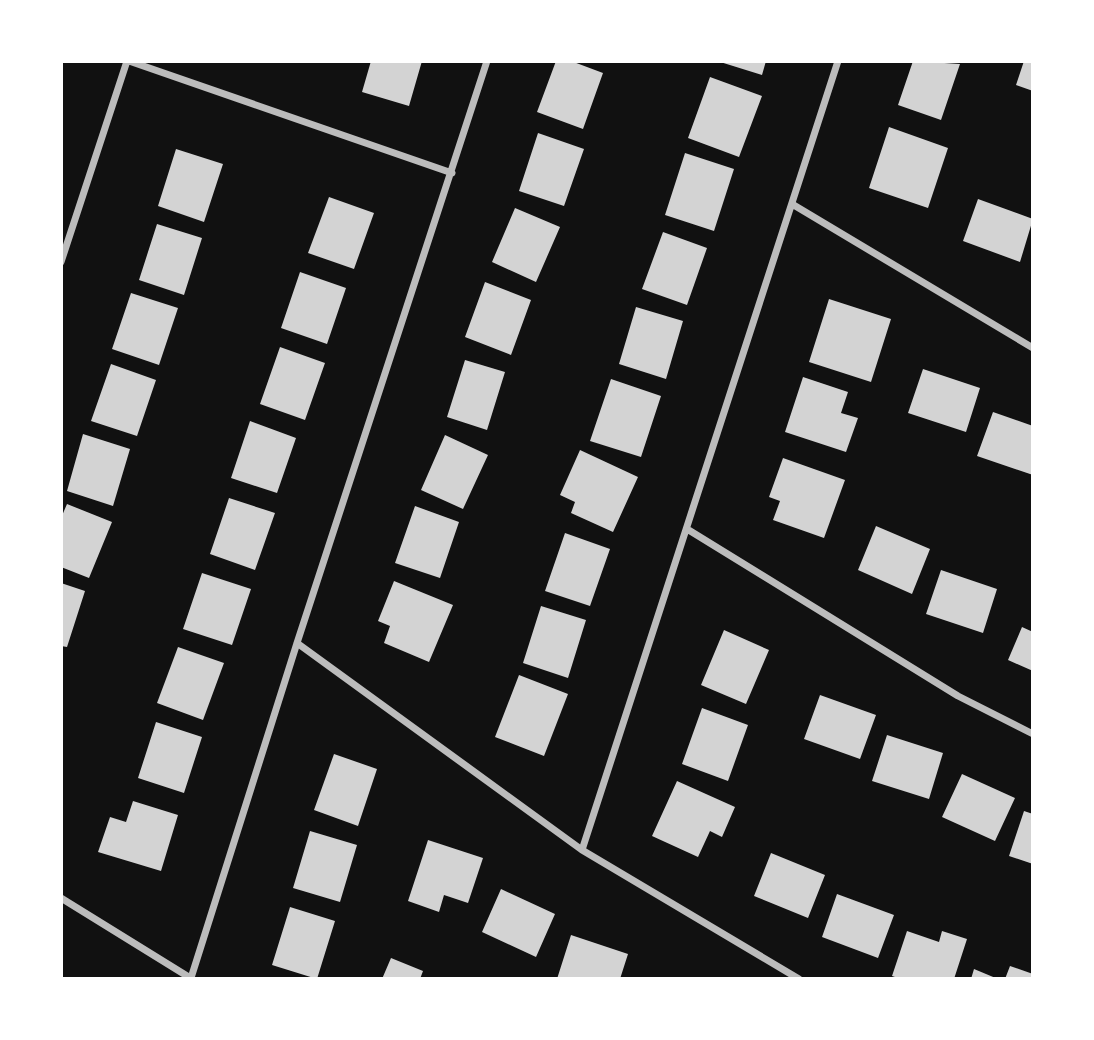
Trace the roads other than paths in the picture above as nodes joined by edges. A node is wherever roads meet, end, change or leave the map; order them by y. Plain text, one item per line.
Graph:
1 (128, 61) edge
2 (487, 61) edge
3 (838, 61) edge
4 (452, 173) junction
5 (792, 204) junction
6 (61, 262) edge
7 (1033, 348) edge
8 (687, 529) junction
9 (296, 643) junction
10 (1033, 734) edge
11 (582, 850) junction
12 (61, 898) edge
13 (192, 978) edge
14 (799, 979) edge

1 - 4 street
1 - 6 street
2 - 4 street
3 - 5 street
4 - 9 street
5 - 7 street
5 - 8 street
8 - 10 street
8 - 11 street
9 - 11 street
9 - 13 street
11 - 14 street
12 - 13 street

